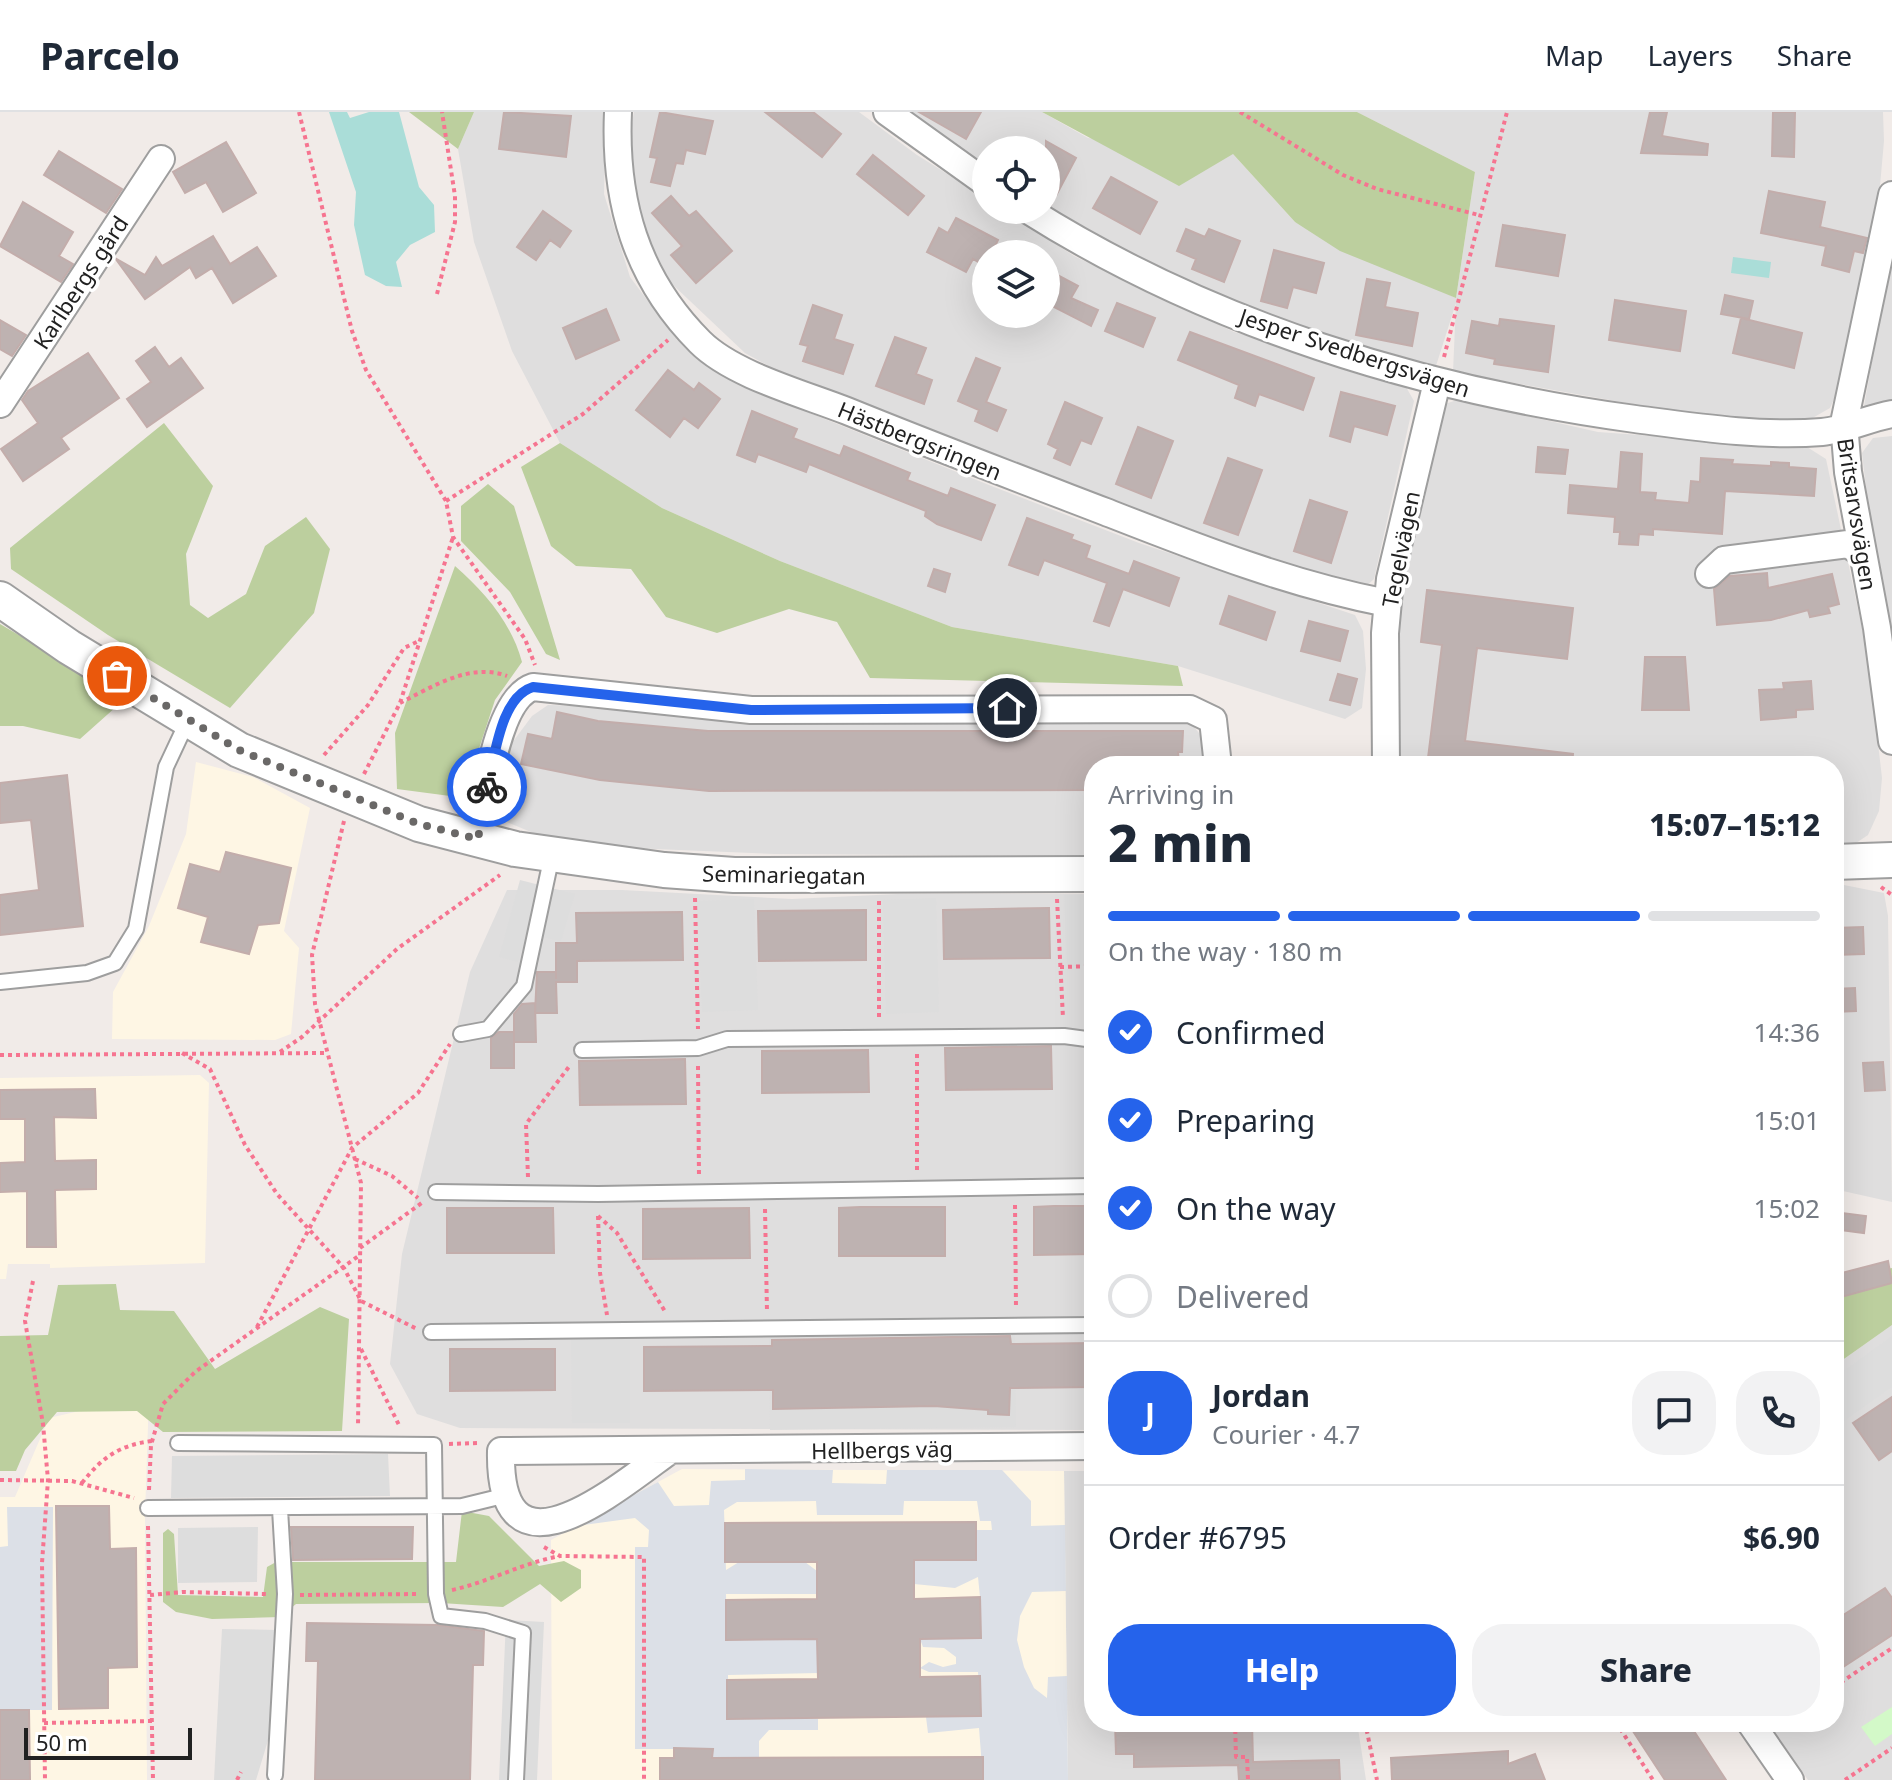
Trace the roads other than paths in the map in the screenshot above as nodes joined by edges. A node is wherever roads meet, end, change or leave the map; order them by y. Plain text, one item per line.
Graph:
1 (618, 112) edge
2 (887, 112) edge
3 (161, 159) dead end
4 (972, 173) edge
5 (1892, 195) edge
6 (1054, 224) edge
7 (1437, 382) junction
8 (0, 404) edge
9 (1892, 414) edge
10 (1844, 427) junction
11 (1863, 554) junction
12 (1709, 574) dead end
13 (0, 599) edge
14 (1387, 603) junction
15 (1890, 694) edge
16 (188, 720) junction
17 (1892, 741) edge
18 (1217, 756) edge
19 (1386, 756) edge
20 (478, 839) junction
21 (552, 855) junction
22 (1892, 860) edge
23 (1844, 862) edge
24 (1084, 874) edge
25 (0, 982) edge
26 (461, 1034) road end
27 (1084, 1039) edge
28 (582, 1050) road end
29 (1084, 1186) edge
30 (436, 1192) road end
31 (1084, 1325) edge
32 (431, 1332) road end
33 (178, 1443) dead end
34 (1084, 1446) edge
35 (669, 1451) junction
36 (503, 1496) junction
37 (434, 1507) junction
38 (148, 1508) road end
39 (280, 1509) junction
40 (1757, 1732) edge
41 (275, 1775) dead end
42 (516, 1780) edge
43 (1790, 1780) edge

1 - 14 street, Hästbergsringen
2 - 4 street
3 - 8 street, Karlbergs gård
5 - 10 street, Britsarvsvägen
6 - 7 street, Jesper Svedbergsvägen
7 - 10 street, Jesper Svedbergsvägen
7 - 14 street, Tegelvägen
9 - 10 street, Jesper Svedbergsvägen
10 - 11 street, Britsarvsvägen
11 - 12 street
11 - 15 street, Britsarvsvägen
13 - 16 street, Seminariegatan
14 - 19 street, Tegelvägen
15 - 17 street, Britsarvsvägen
16 - 20 street, Seminariegatan
16 - 25 lane
18 - 20 street
20 - 21 street, Seminariegatan
21 - 24 street, Seminariegatan
21 - 26 lane
22 - 23 street
27 - 28 lane
29 - 30 lane
31 - 32 lane
33 - 37 lane
34 - 35 street, Hellbergs väg
35 - 36 street
35 - 36 street, Hellbergs väg
36 - 37 lane
37 - 39 lane
37 - 42 lane
38 - 39 lane
39 - 41 lane
40 - 43 street

